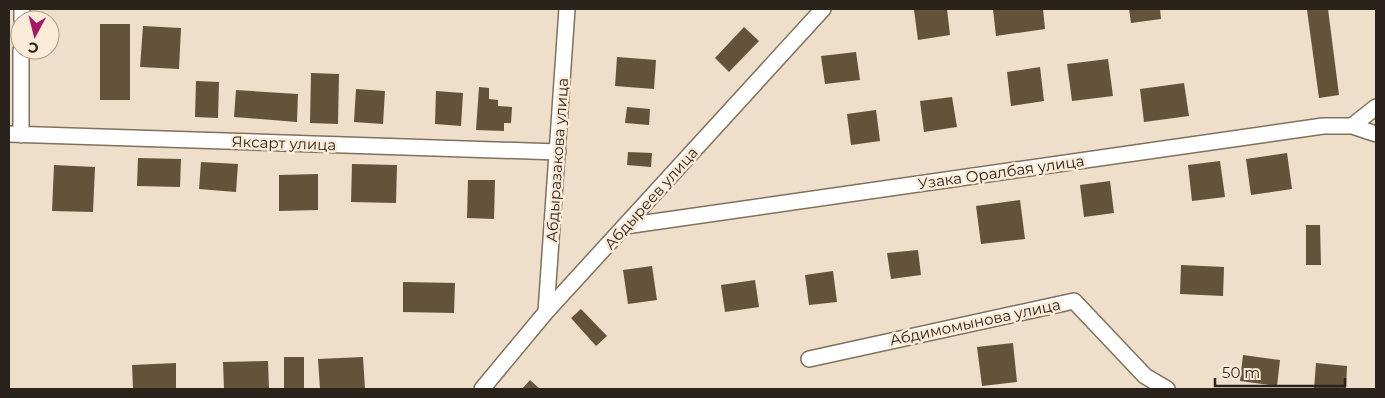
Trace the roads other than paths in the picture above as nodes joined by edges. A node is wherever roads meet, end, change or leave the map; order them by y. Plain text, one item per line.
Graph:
1 (568, 9) edge
2 (823, 9) edge
3 (20, 60) edge
4 (1376, 107) edge
5 (1352, 126) junction
6 (15, 134) edge
7 (1376, 134) edge
8 (558, 152) junction
9 (625, 226) junction
10 (546, 312) junction
11 (809, 359) dead end
12 (482, 389) edge
13 (1167, 389) edge

1 - 8 street, Абдыразакова улица
2 - 9 street, Абдыреев улица
3 - 6 street
4 - 5 street
5 - 7 street, Узака Оралбая улица
5 - 9 street, Узака Оралбая улица
6 - 8 street, Яксарт улица
8 - 10 street, Абдыразакова улица
9 - 10 street, Абдыреев улица
10 - 12 street, Абдыреев улица
11 - 13 street, Абдимомынова улица

